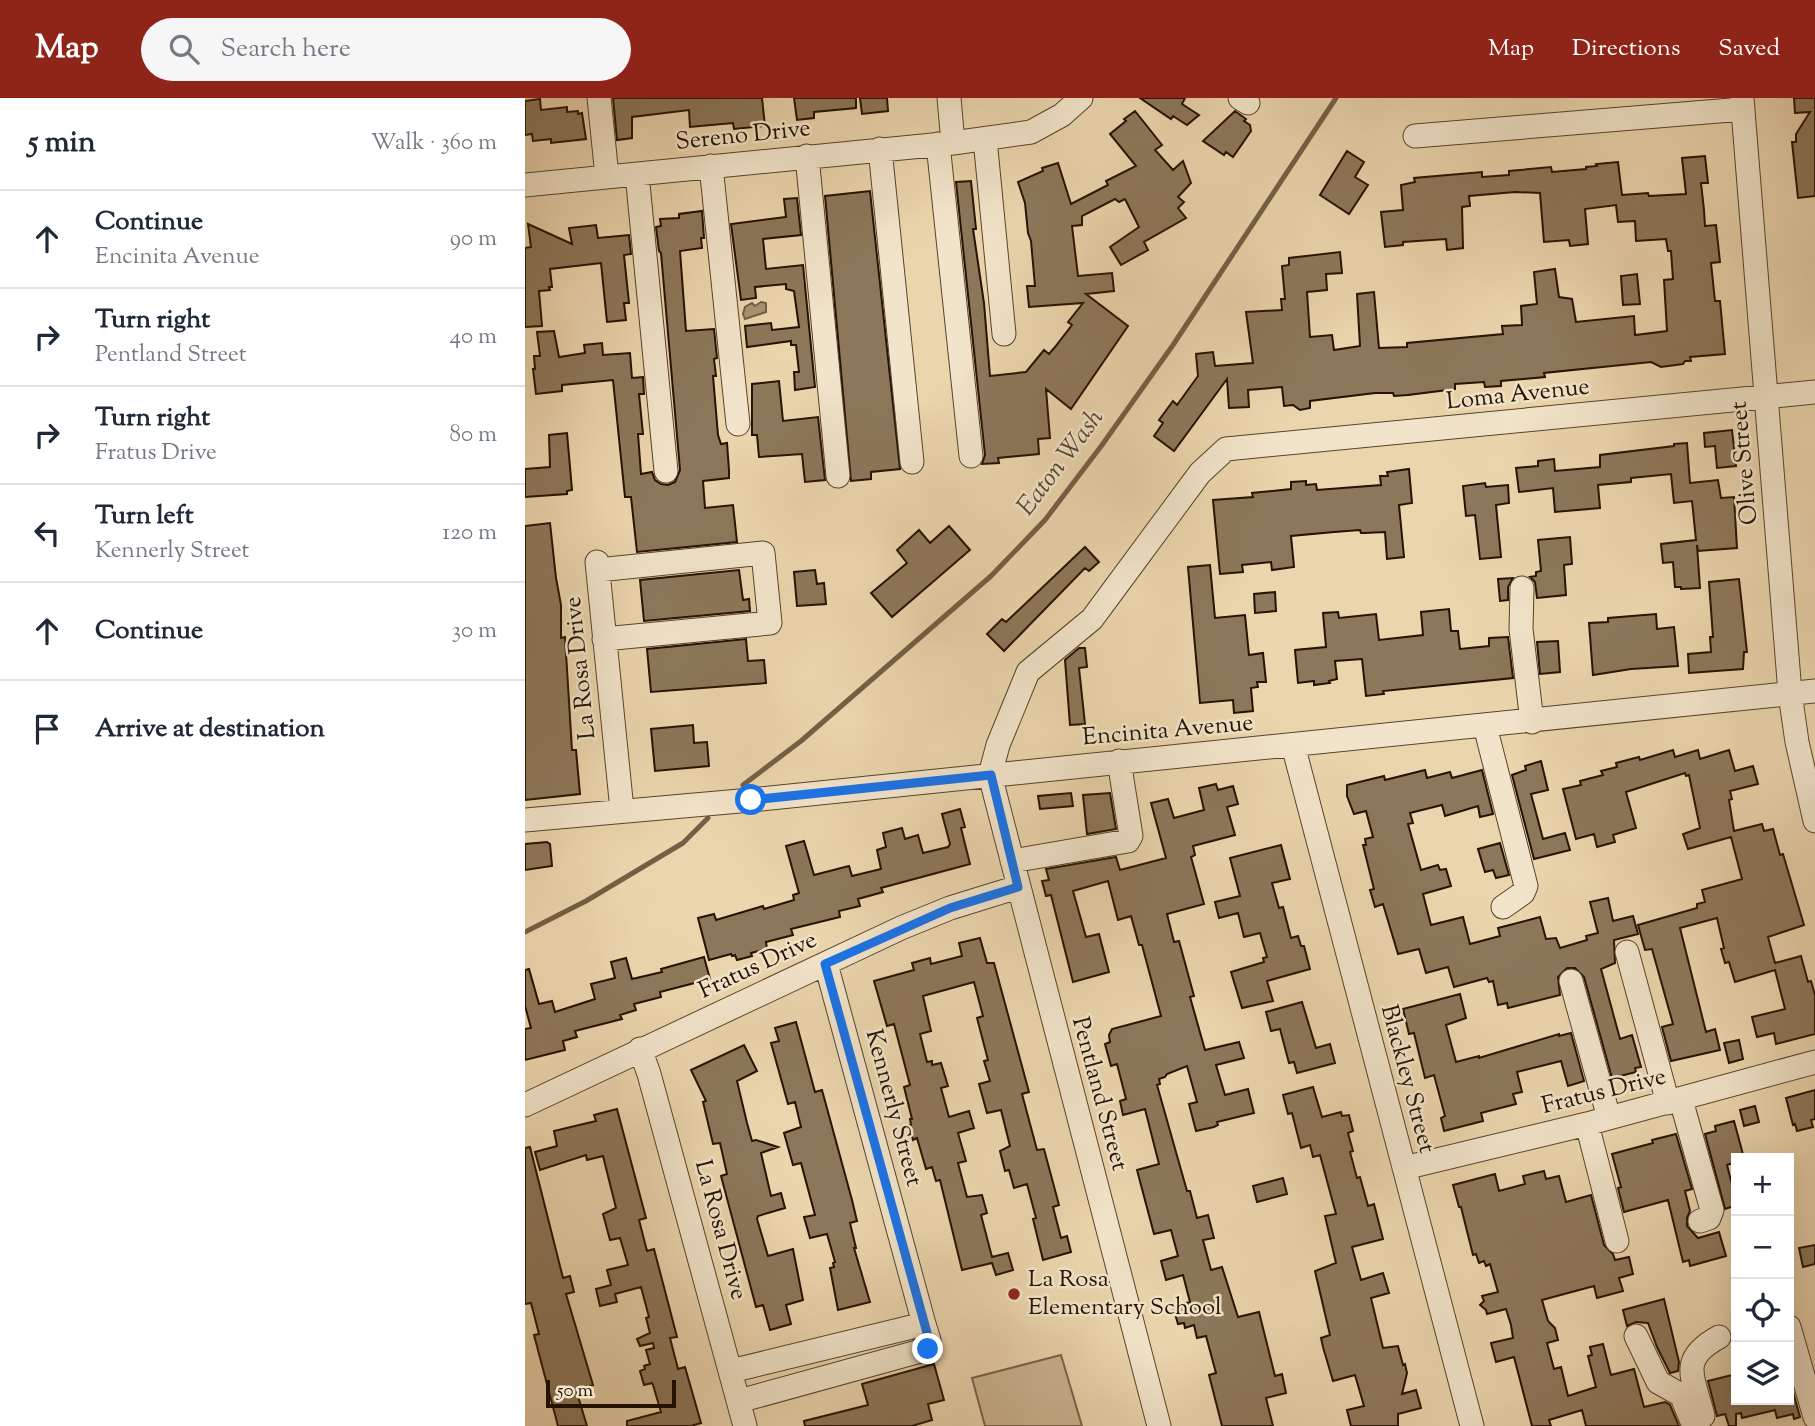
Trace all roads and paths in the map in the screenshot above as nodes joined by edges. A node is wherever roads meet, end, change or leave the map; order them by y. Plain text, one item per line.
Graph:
1 (599, 98) edge
2 (949, 98) edge
3 (1081, 98) edge
4 (1742, 104) edge
5 (1415, 136) dead end
6 (985, 139) junction
7 (946, 143) junction
8 (880, 149) junction
9 (807, 156) junction
10 (711, 166) junction
11 (637, 174) junction
12 (607, 176) junction
13 (525, 185) edge
14 (1004, 334) dead end
15 (1815, 392) edge
16 (1765, 397) junction
17 (738, 424) dead end
18 (971, 456) dead end
19 (912, 462) dead end
20 (666, 471) dead end
21 (838, 475) dead end
22 (1522, 588) dead end
23 (604, 639) junction
24 (1815, 691) edge
25 (1790, 693) junction
26 (1532, 722) junction
27 (1485, 726) junction
28 (1293, 745) junction
29 (1119, 761) junction
30 (991, 775) junction
31 (622, 810) junction
32 (525, 820) edge
33 (1815, 821) edge
34 (1012, 861) junction
35 (1018, 887) junction
36 (1503, 907) dead end
37 (1627, 953) dead end
38 (825, 964) junction
39 (1571, 981) dead end
40 (640, 1049) junction
41 (1815, 1062) edge
42 (1674, 1101) junction
43 (525, 1105) edge
44 (1598, 1121) junction
45 (1404, 1168) junction
46 (1700, 1221) dead end
47 (1617, 1241) dead end
48 (924, 1324) junction
49 (1636, 1336) dead end
50 (1719, 1337) dead end
51 (1793, 1342) edge
52 (731, 1371) junction
53 (739, 1401) junction
54 (1815, 1417) edge
55 (745, 1426) edge
56 (1159, 1426) edge
57 (1472, 1426) edge
58 (1694, 1426) edge
59 (1705, 1426) edge

1 - 12 street
2 - 7 street
3 - 6 street, Sereno Drive
4 - 5 street
4 - 16 street, Olive Street
6 - 7 street, Sereno Drive
6 - 14 street
7 - 8 street, Sereno Drive
7 - 18 street
8 - 9 street, Sereno Drive
8 - 19 street
9 - 10 street, Sereno Drive
9 - 21 street
10 - 11 street, Sereno Drive
10 - 17 street
11 - 12 street, Sereno Drive
11 - 20 street
12 - 13 street, Sereno Drive
15 - 16 street, Loma Avenue
16 - 25 street, Olive Street
16 - 30 street, Loma Avenue
22 - 26 street
23 - 23 street, La Rosa Drive
23 - 31 street, La Rosa Drive
24 - 25 street, Encinita Avenue
25 - 26 street, Encinita Avenue
25 - 33 street, Olive Street
26 - 27 street, Encinita Avenue
27 - 28 street, Encinita Avenue
27 - 36 street
28 - 29 street, Encinita Avenue
28 - 45 street, Blackley Street
29 - 30 street, Encinita Avenue
29 - 34 street
30 - 31 street, Encinita Avenue
30 - 34 street, Pentland Street
31 - 32 street, Encinita Avenue
34 - 35 street, Pentland Street
35 - 38 street, Fratus Drive
35 - 56 street, Pentland Street
37 - 42 street
38 - 40 street, Fratus Drive
38 - 48 street, Kennerly Street
39 - 44 street
40 - 43 street, Fratus Drive
40 - 52 street, La Rosa Drive
41 - 42 street, Fratus Drive
42 - 44 street, Fratus Drive
42 - 46 street
44 - 45 street, Fratus Drive
44 - 47 street
45 - 57 street, Blackley Street
48 - 52 street
48 - 53 street
49 - 58 street
50 - 59 street
51 - 54 street
52 - 53 street, La Rosa Drive
53 - 55 street, La Rosa Drive

